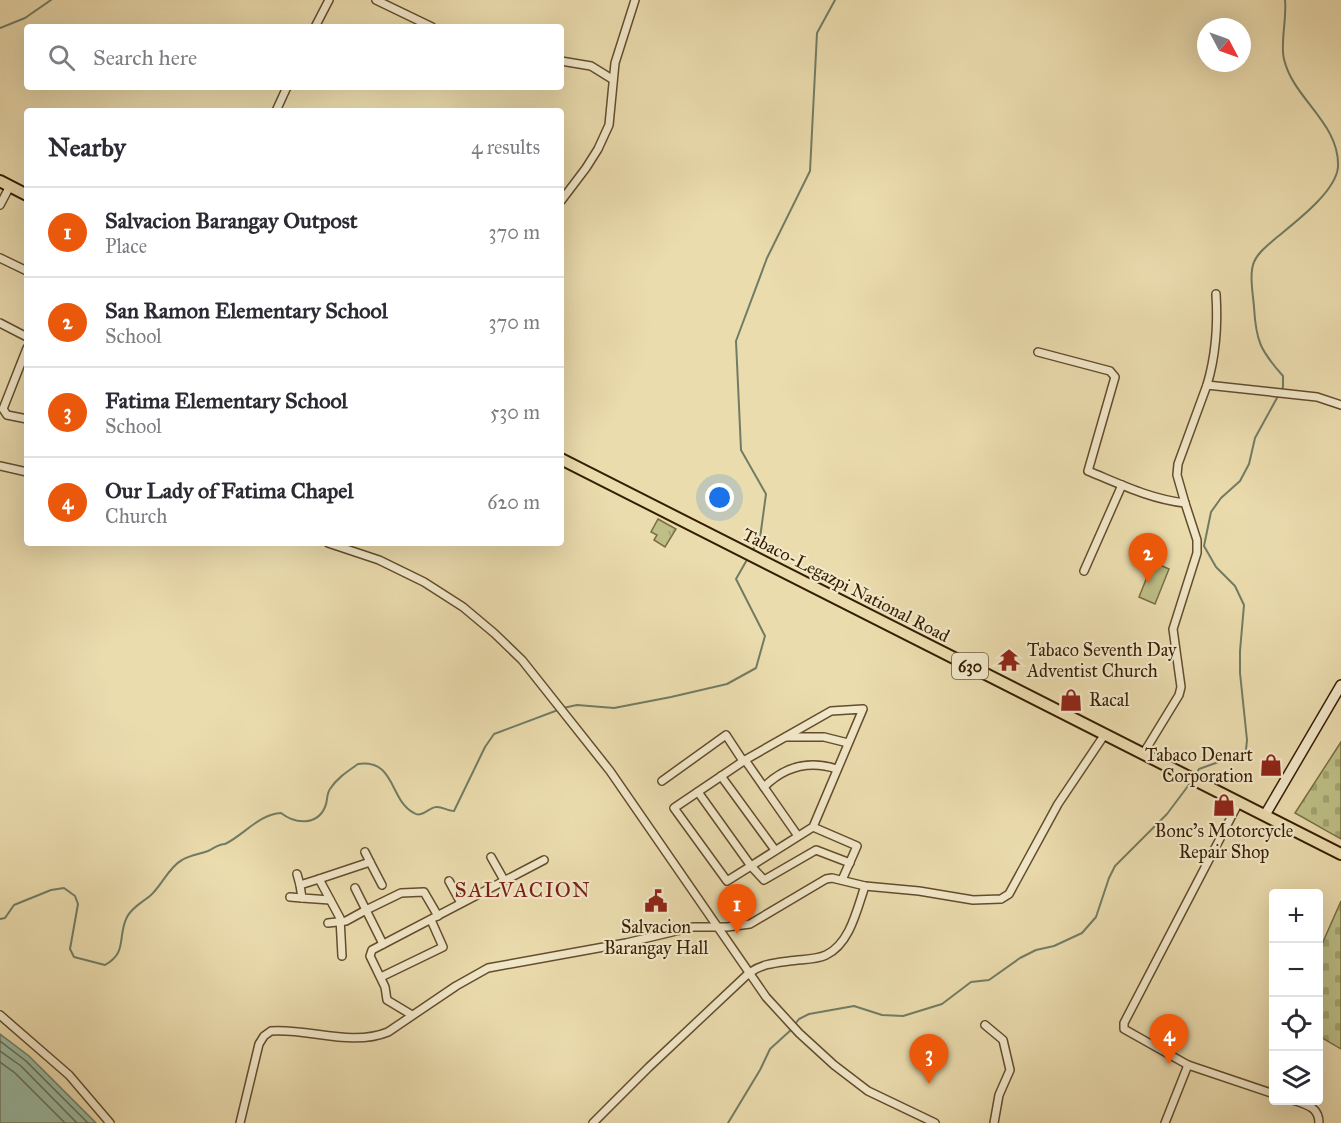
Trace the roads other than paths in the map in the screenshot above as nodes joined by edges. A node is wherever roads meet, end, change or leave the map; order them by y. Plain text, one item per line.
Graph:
1 (329, 0) edge
2 (376, 0) edge
3 (635, 0) edge
4 (317, 24) edge
5 (426, 24) edge
6 (564, 62) edge
7 (612, 79) junction
8 (286, 90) edge
9 (277, 108) edge
10 (5, 184) edge
11 (24, 194) edge
12 (564, 197) edge
13 (0, 206) edge
14 (0, 258) edge
15 (24, 270) edge
16 (1216, 294) dead end
17 (0, 323) edge
18 (24, 335) edge
19 (1038, 352) dead end
20 (24, 356) edge
21 (1207, 385) junction
22 (1341, 405) edge
23 (24, 418) edge
24 (564, 461) edge
25 (0, 466) edge
26 (24, 470) edge
27 (1122, 485) junction
28 (1185, 503) junction
29 (336, 546) edge
30 (1084, 571) dead end
31 (1341, 685) edge
32 (1105, 734) junction
33 (785, 737) junction
34 (848, 744) junction
35 (1143, 754) junction
36 (744, 761) junction
37 (837, 769) junction
38 (721, 776) junction
39 (662, 781) dead end
40 (764, 787) junction
41 (698, 792) junction
42 (1239, 802) junction
43 (1265, 815) junction
44 (813, 826) junction
45 (798, 836) junction
46 (776, 850) junction
47 (365, 852) dead end
48 (1341, 854) edge
49 (491, 856) dead end
50 (544, 860) dead end
51 (370, 862) junction
52 (849, 863) junction
53 (751, 866) junction
54 (297, 874) dead end
55 (319, 879) junction
56 (504, 880) junction
57 (842, 880) junction
58 (449, 881) dead end
59 (300, 885) junction
60 (382, 885) dead end
61 (865, 886) junction
62 (355, 888) dead end
63 (290, 897) dead end
64 (302, 898) junction
65 (330, 900) junction
66 (461, 903) junction
67 (366, 910) junction
68 (434, 918) junction
69 (339, 922) junction
70 (328, 924) dead end
71 (717, 927) junction
72 (382, 944) junction
73 (342, 956) dead end
74 (749, 973) junction
75 (381, 977) junction
76 (412, 1015) junction
77 (0, 1016) edge
78 (986, 1025) dead end
79 (1188, 1065) junction
80 (1269, 1092) edge
81 (1304, 1105) edge
82 (111, 1123) edge
83 (240, 1123) edge
84 (593, 1123) edge
85 (935, 1123) edge
86 (994, 1123) edge
87 (1165, 1123) edge
88 (1319, 1123) edge

1 - 4 street
2 - 5 street
3 - 7 street
6 - 7 street
7 - 12 street
8 - 9 street
10 - 11 main road
10 - 13 street
14 - 15 street
16 - 21 street
17 - 18 street
19 - 27 street
20 - 23 street
21 - 22 street
21 - 28 street
24 - 32 main road, Tabaco-Legazpi National Road / 630
25 - 26 street
27 - 28 street
27 - 30 street
28 - 35 street
29 - 71 street
31 - 43 street
32 - 35 main road, Tabaco-Legazpi National Road / 630
32 - 61 street
33 - 34 street
33 - 34 street
33 - 36 street
34 - 37 street
35 - 42 main road, Tabaco-Legazpi National Road / 630
36 - 38 street
36 - 39 street
36 - 40 street
37 - 40 street
37 - 44 street
38 - 41 street
38 - 46 street
40 - 45 street
41 - 53 street
41 - 53 street
42 - 43 main road, Tabaco-Legazpi National Road / 630
42 - 79 street
43 - 48 main road, Tabaco-Legazpi National Road / 630
44 - 45 street
44 - 52 street
45 - 46 street
46 - 53 street
47 - 51 street
49 - 56 street
50 - 56 street
51 - 55 street
51 - 60 street
52 - 53 street
52 - 57 street
54 - 59 street
55 - 59 street
55 - 65 street
56 - 66 street
57 - 61 street
57 - 71 street
58 - 66 street
59 - 64 street
61 - 74 street
62 - 67 street
63 - 64 street
64 - 65 street
65 - 69 street
66 - 68 street
67 - 68 street
67 - 69 street
67 - 72 street
68 - 72 street
68 - 75 street
69 - 70 street
69 - 73 street
71 - 74 street
71 - 76 street
72 - 75 street
74 - 84 street
74 - 85 street
75 - 76 street
76 - 83 street
77 - 82 street
78 - 86 street
79 - 80 street
79 - 87 street
81 - 88 street

